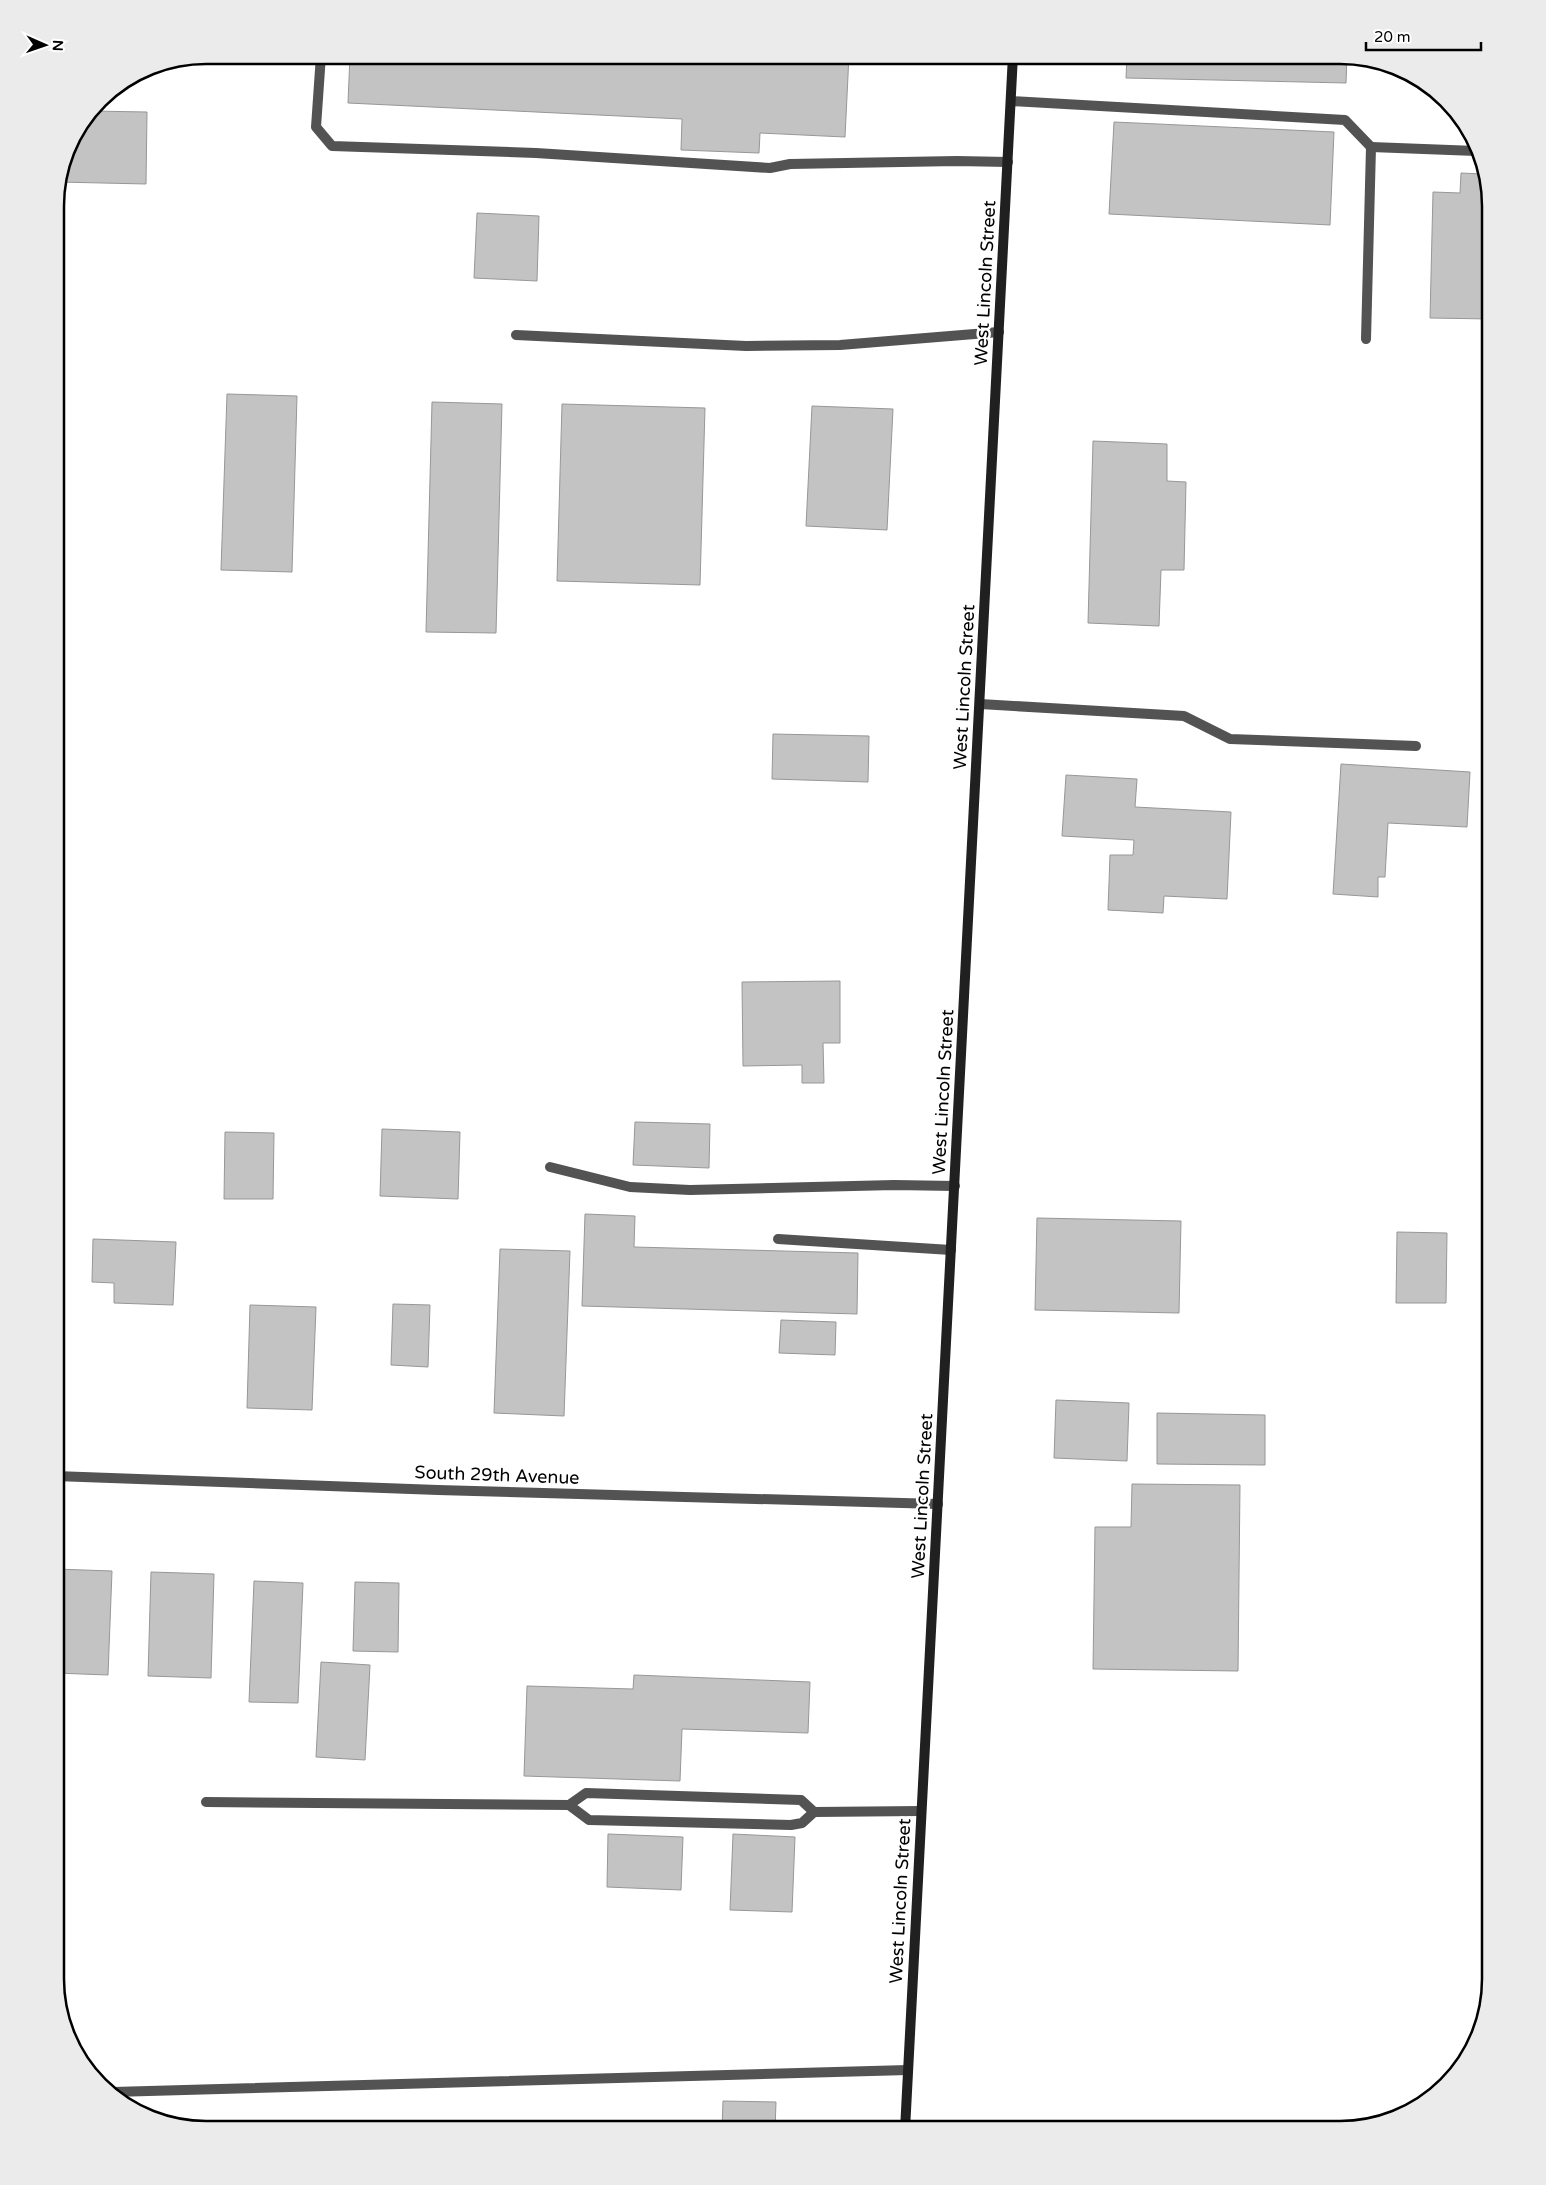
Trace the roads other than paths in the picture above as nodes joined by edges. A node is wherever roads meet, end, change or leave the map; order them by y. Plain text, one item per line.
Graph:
1 (321, 64) edge
2 (1013, 64) edge
3 (1011, 101) junction
4 (1371, 147) junction
5 (1471, 151) edge
6 (1008, 162) junction
7 (999, 332) junction
8 (516, 335) dead end
9 (1366, 339) dead end
10 (980, 704) junction
11 (1416, 746) dead end
12 (550, 1167) dead end
13 (955, 1186) junction
14 (778, 1239) dead end
15 (951, 1250) junction
16 (64, 1476) edge
17 (938, 1504) junction
18 (206, 1802) dead end
19 (569, 1805) junction
20 (921, 1810) junction
21 (814, 1812) junction
22 (908, 2070) junction
23 (119, 2092) edge
24 (905, 2121) edge

1 - 6 street
2 - 3 street, West Lincoln Street
3 - 4 street
3 - 6 street, West Lincoln Street
4 - 5 street
4 - 9 street
6 - 7 street, West Lincoln Street
7 - 8 street
7 - 10 street, West Lincoln Street
10 - 11 street
10 - 13 street, West Lincoln Street
12 - 13 street
13 - 15 street, West Lincoln Street
14 - 15 street
15 - 17 street, West Lincoln Street
16 - 17 street, South 29th Avenue
17 - 20 street, West Lincoln Street
18 - 19 street
19 - 21 street
19 - 21 street
20 - 21 street
20 - 22 street, West Lincoln Street
22 - 23 street
22 - 24 street, West Lincoln Street

